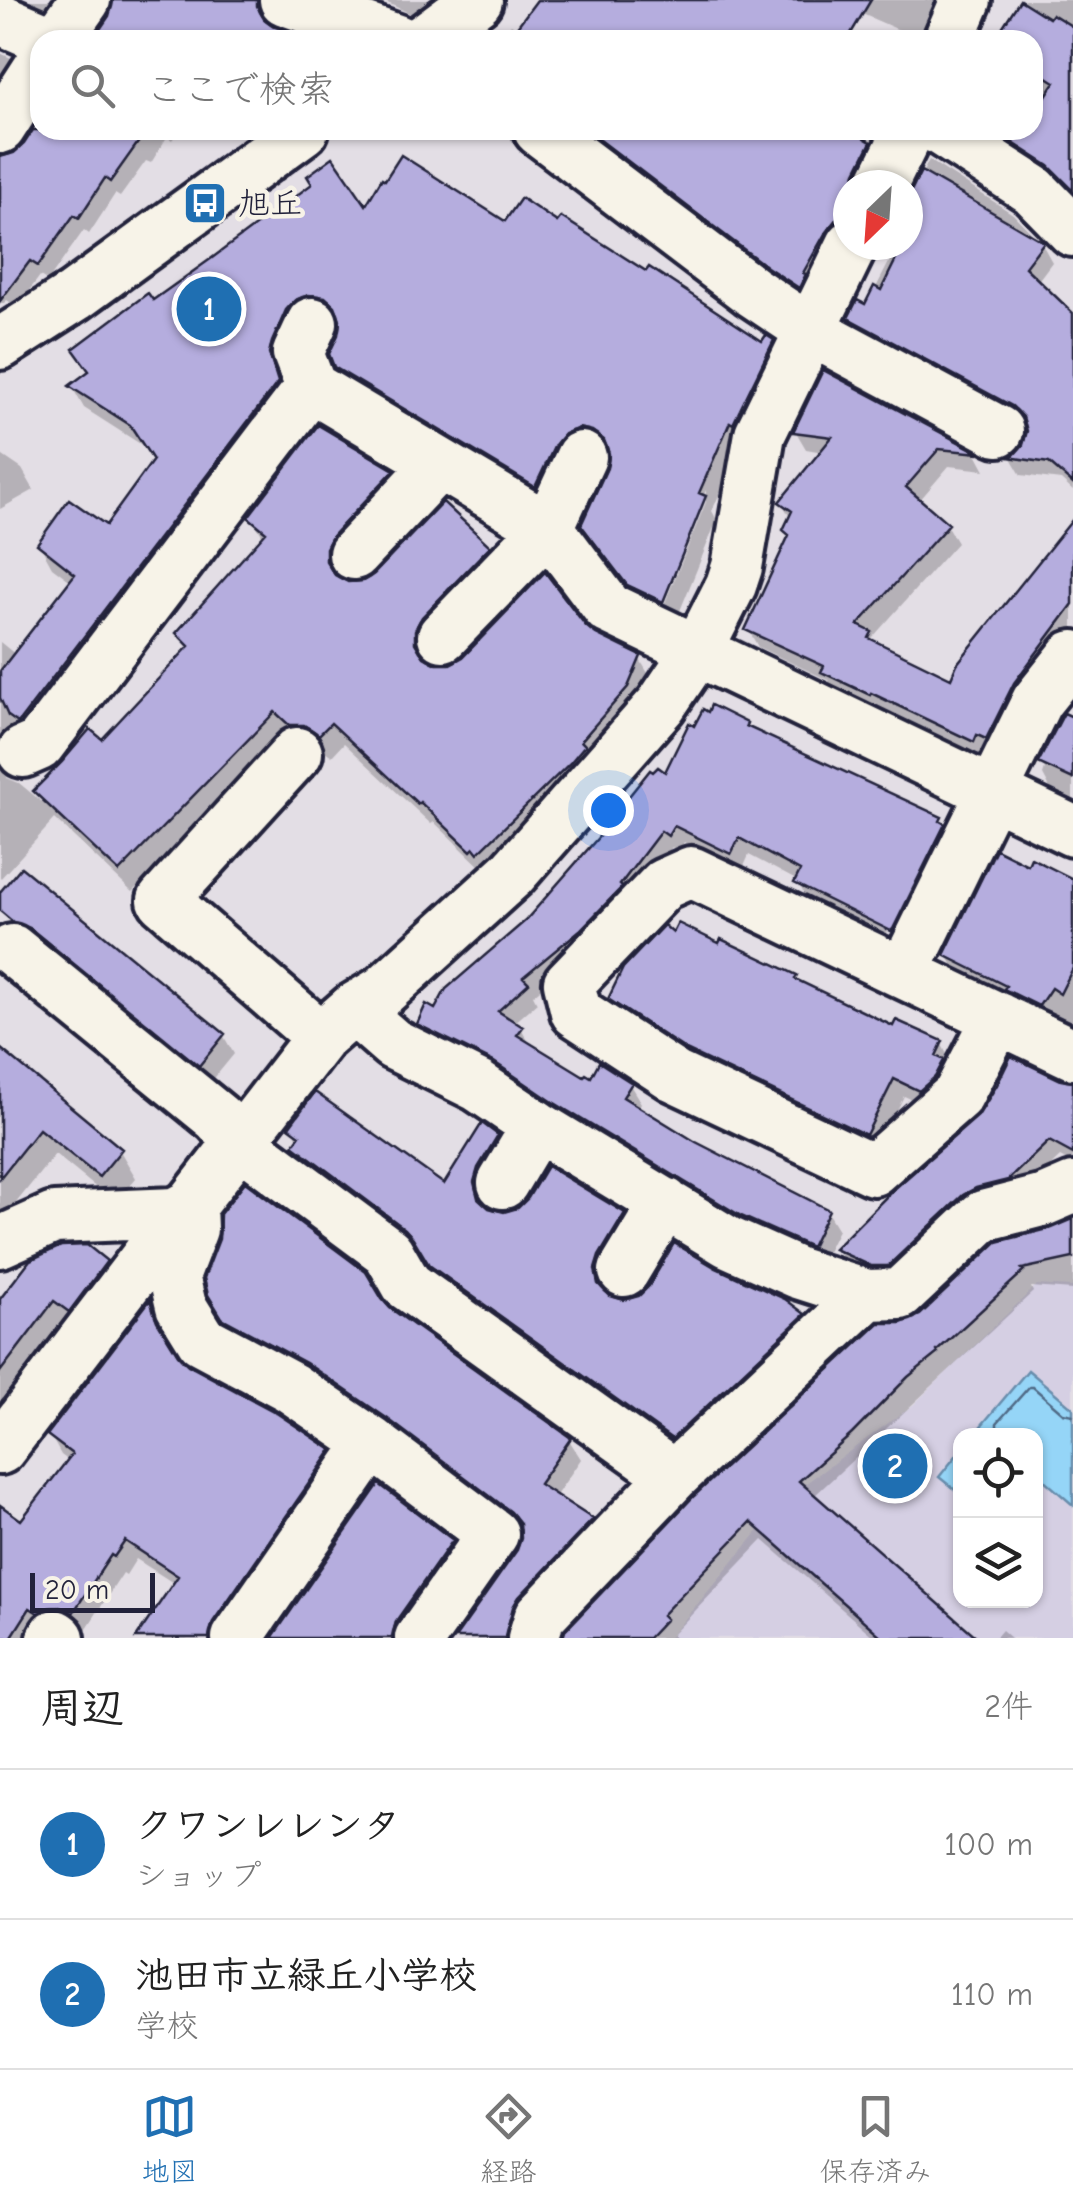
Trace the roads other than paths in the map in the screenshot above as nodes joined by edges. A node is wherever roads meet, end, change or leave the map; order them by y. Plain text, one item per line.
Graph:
1 (84, 0) edge
2 (285, 0) edge
3 (477, 0) edge
4 (966, 0) edge
5 (0, 19) edge
6 (64, 30) edge
7 (370, 30) edge
8 (436, 30) edge
9 (953, 30) edge
10 (30, 32) edge
11 (30, 82) edge
12 (0, 128) edge
13 (288, 140) edge
14 (552, 140) edge
15 (904, 140) edge
16 (956, 140) edge
17 (889, 170) edge
18 (1073, 231) edge
19 (845, 260) edge
20 (312, 323) dead end
21 (810, 330) junction
22 (0, 344) edge
23 (311, 387) junction
24 (998, 431) dead end
25 (581, 457) dead end
26 (439, 464) junction
27 (548, 528) junction
28 (354, 554) dead end
29 (443, 636) dead end
30 (698, 650) junction
31 (1067, 672) edge
32 (13, 748) edge
33 (297, 753) dead end
34 (992, 792) junction
35 (1073, 831) edge
36 (12, 950) dead end
37 (904, 972) junction
38 (998, 1018) junction
39 (337, 1023) junction
40 (1073, 1054) edge
41 (537, 1126) junction
42 (240, 1142) junction
43 (503, 1183) dead end
44 (1073, 1188) edge
45 (665, 1203) junction
46 (183, 1209) junction
47 (0, 1242) edge
48 (624, 1271) dead end
49 (868, 1295) junction
50 (372, 1443) junction
51 (0, 1450) edge
52 (674, 1476) junction
53 (237, 1638) edge
54 (420, 1638) edge
55 (533, 1638) edge

1 - 6 street
2 - 7 street
3 - 8 street
4 - 9 street
5 - 10 street
11 - 12 street
13 - 22 street
14 - 21 street
15 - 17 street
16 - 18 street
19 - 21 street
20 - 23 street
21 - 24 street
21 - 30 street
23 - 26 street
23 - 32 street
25 - 27 street
26 - 27 street
26 - 28 street
27 - 29 street
27 - 30 street
30 - 34 street
30 - 39 street
31 - 34 street
33 - 39 street
34 - 35 street
34 - 37 street
36 - 42 street
37 - 38 street
37 - 38 street
38 - 40 street
39 - 41 street
39 - 42 street
41 - 43 street
41 - 45 street
42 - 46 street
42 - 52 street
44 - 49 street
45 - 48 street
45 - 49 street
46 - 47 street
46 - 50 street
46 - 51 street
49 - 52 street
50 - 53 street
50 - 54 street
52 - 55 street

